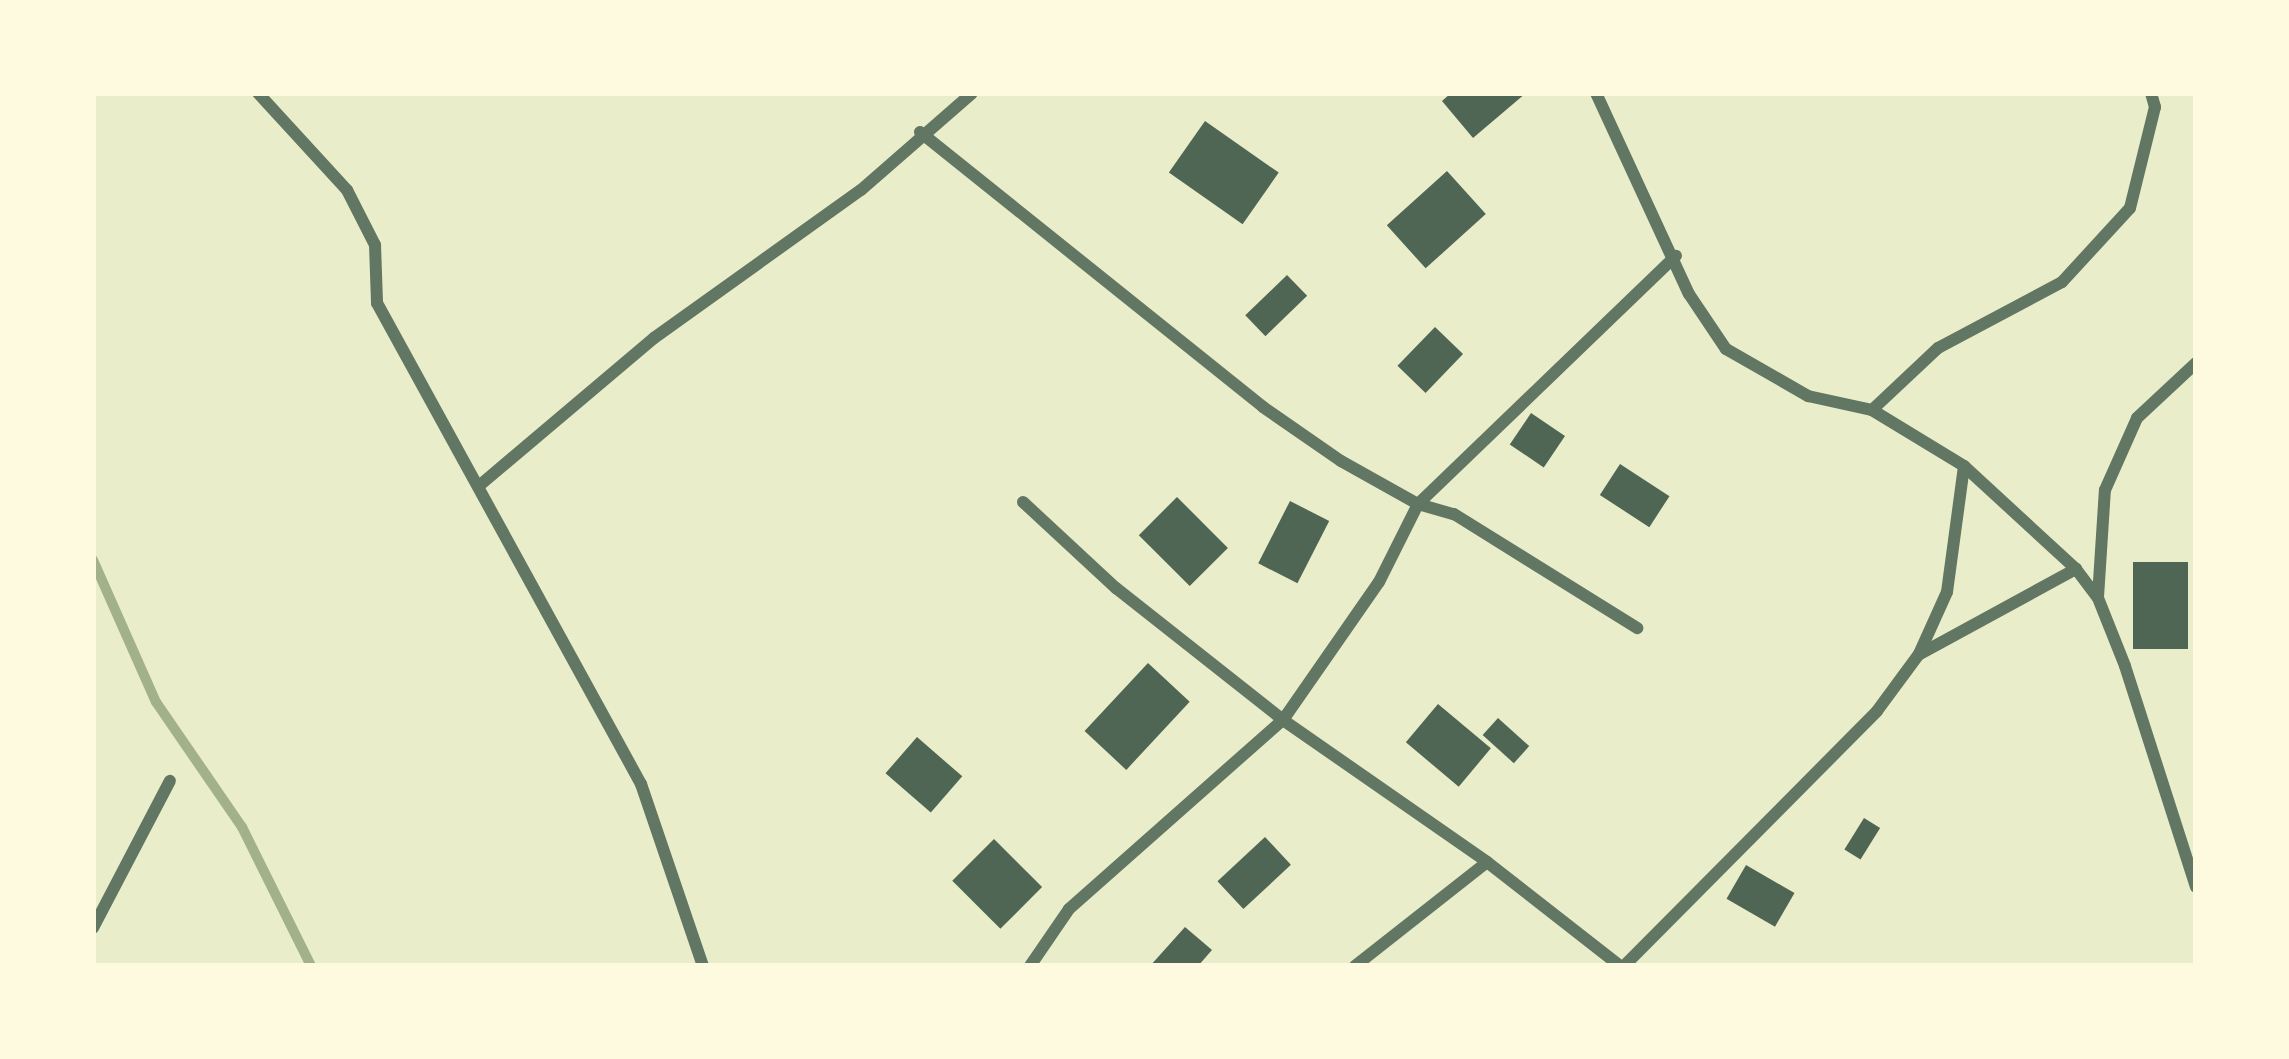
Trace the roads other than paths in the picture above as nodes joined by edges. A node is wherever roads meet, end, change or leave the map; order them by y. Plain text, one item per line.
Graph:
1 (258, 93) edge
2 (971, 93) edge
3 (1596, 93) edge
4 (2151, 93) edge
5 (920, 132) junction
6 (1676, 256) junction
7 (2196, 363) edge
8 (1872, 410) junction
9 (1964, 466) junction
10 (480, 485) junction
11 (1023, 502) dead end
12 (1418, 504) junction
13 (2076, 569) junction
14 (2098, 598) junction
15 (1637, 628) dead end
16 (1919, 654) junction
17 (1283, 720) junction
18 (170, 781) dead end
19 (1487, 862) junction
20 (2196, 886) edge
21 (93, 928) edge
22 (703, 966) edge
23 (1030, 966) edge
24 (1355, 966) edge
25 (1622, 966) edge

1 - 10 street
2 - 5 street
3 - 6 street
4 - 8 street
5 - 10 street
5 - 12 street
6 - 8 street
6 - 12 street
7 - 14 street
8 - 9 street
9 - 13 street
9 - 16 street
10 - 22 street
11 - 17 street
12 - 15 street
12 - 17 street
13 - 14 street
13 - 16 street
14 - 20 street
16 - 25 street
17 - 19 street
17 - 23 street
18 - 21 street
19 - 24 street
19 - 25 street

